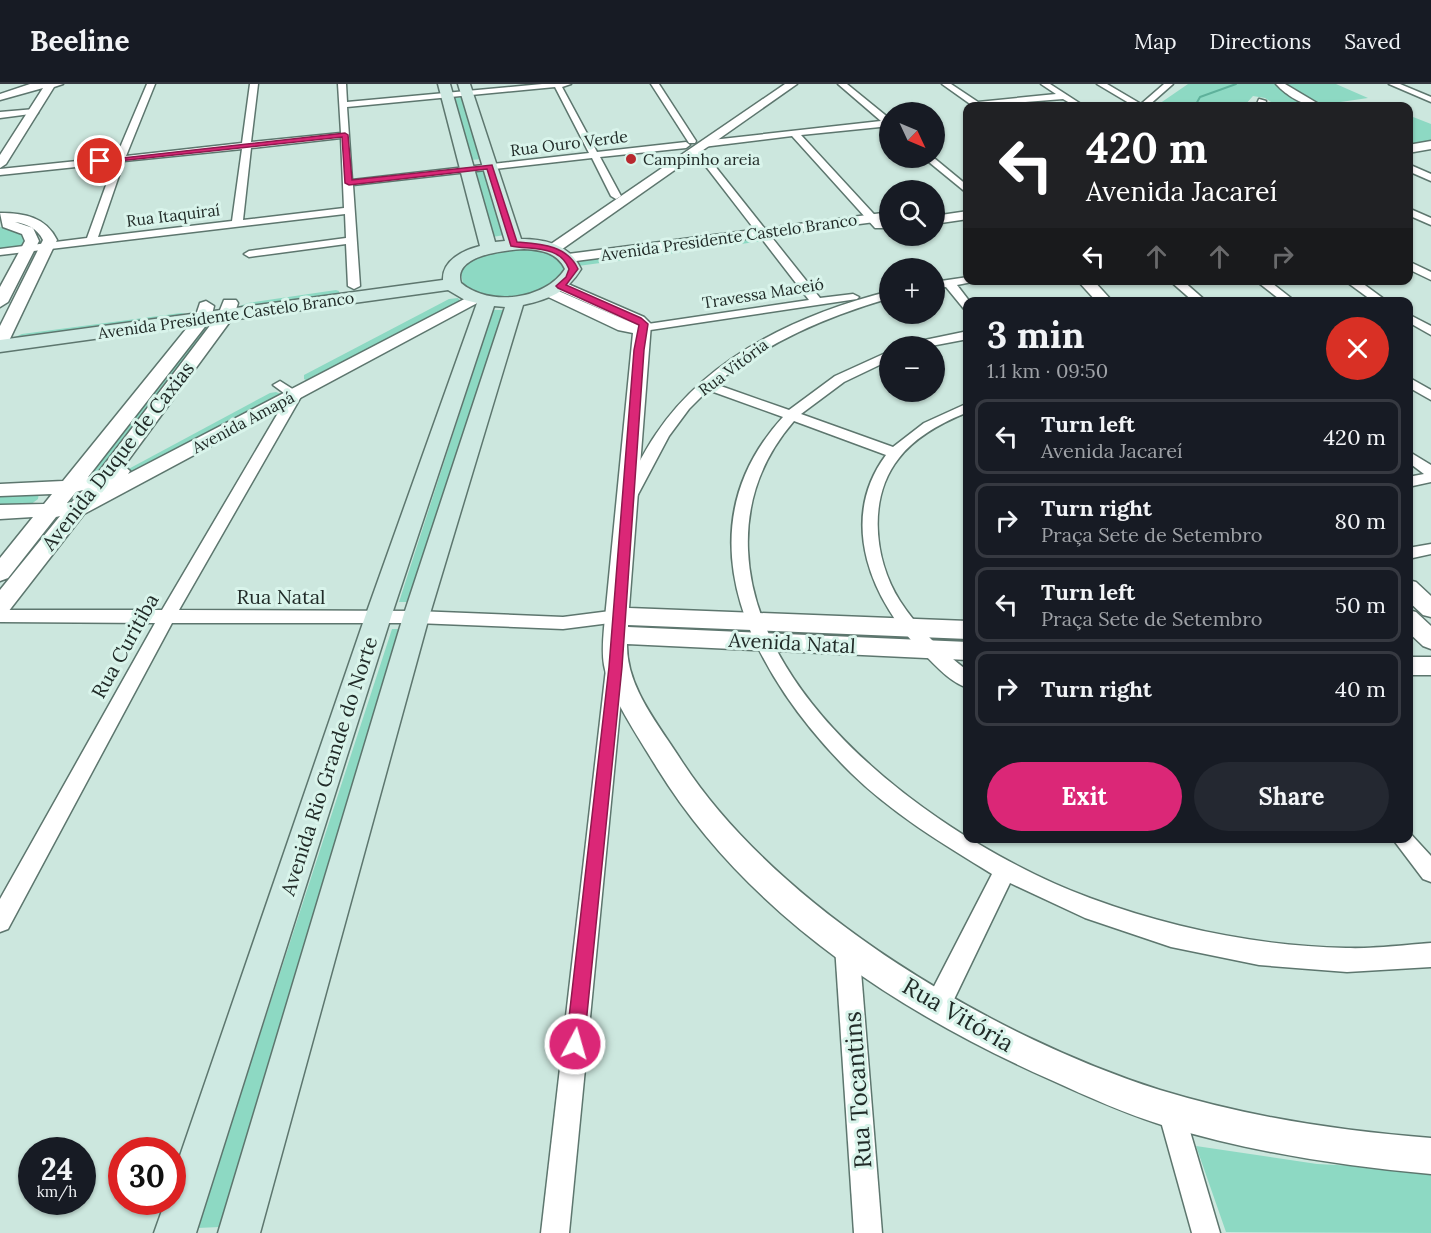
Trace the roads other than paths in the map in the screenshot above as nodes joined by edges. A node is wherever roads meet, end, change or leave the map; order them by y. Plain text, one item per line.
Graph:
1 (7, 84) edge
2 (51, 84) edge
3 (58, 84) edge
4 (151, 84) edge
5 (254, 84) edge
6 (342, 84) edge
7 (560, 84) edge
8 (655, 84) edge
9 (777, 84) edge
10 (792, 84) edge
11 (842, 84) edge
12 (854, 84) edge
13 (946, 84) edge
14 (1045, 84) edge
15 (1101, 84) edge
16 (1155, 84) edge
17 (1280, 84) edge
18 (1393, 84) edge
19 (35, 85) edge
20 (1167, 86) edge
21 (0, 89) edge
22 (466, 89) edge
23 (445, 90) edge
24 (1064, 96) junction
25 (0, 97) edge
26 (1431, 100) edge
27 (972, 102) edge
28 (1012, 102) edge
29 (1074, 102) edge
30 (1135, 102) edge
31 (1147, 102) edge
32 (1310, 102) edge
33 (342, 105) junction
34 (879, 110) edge
35 (35, 111) junction
36 (879, 113) edge
37 (0, 115) edge
38 (15, 118) junction
39 (879, 122) edge
40 (795, 134) junction
41 (345, 135) junction
42 (245, 146) junction
43 (691, 146) junction
44 (1431, 147) edge
45 (1413, 150) edge
46 (593, 155) junction
47 (120, 159) junction
48 (945, 160) edge
49 (0, 164) edge
50 (490, 167) junction
51 (941, 168) edge
52 (1413, 169) edge
53 (466, 170) junction
54 (0, 172) edge
55 (963, 174) edge
56 (1431, 178) edge
57 (349, 183) junction
58 (963, 186) edge
59 (615, 196) junction
60 (963, 208) edge
61 (350, 210) junction
62 (945, 210) edge
63 (1413, 213) edge
64 (963, 216) edge
65 (0, 217) edge
66 (945, 218) edge
67 (879, 222) edge
68 (1431, 222) edge
69 (879, 223) edge
70 (0, 224) edge
71 (237, 224) junction
72 (765, 237) junction
73 (351, 240) junction
74 (91, 242) junction
75 (514, 244) junction
76 (48, 247) junction
77 (489, 248) junction
78 (29, 249) junction
79 (0, 252) edge
80 (249, 254) dead end
81 (559, 255) junction
82 (1413, 267) edge
83 (1431, 277) edge
84 (963, 281) edge
85 (454, 282) junction
86 (949, 283) junction
87 (945, 284) edge
88 (1080, 285) edge
89 (1180, 285) edge
90 (1267, 285) edge
91 (1357, 285) edge
92 (555, 289) junction
93 (355, 292) junction
94 (879, 294) edge
95 (879, 297) edge
96 (1098, 297) edge
97 (1196, 297) edge
98 (1284, 297) edge
99 (1375, 297) edge
100 (481, 299) junction
101 (516, 301) junction
102 (816, 301) junction
103 (963, 301) edge
104 (0, 302) edge
105 (228, 309) junction
106 (205, 312) junction
107 (1413, 320) edge
108 (641, 329) junction
109 (1431, 331) edge
110 (963, 336) edge
111 (1, 338) edge
112 (945, 340) edge
113 (879, 360) edge
114 (1413, 384) edge
115 (706, 385) junction
116 (287, 390) junction
117 (1431, 396) edge
118 (963, 410) edge
119 (792, 415) junction
120 (895, 453) junction
121 (1413, 459) edge
122 (1431, 472) edge
123 (1431, 477) edge
124 (104, 479) junction
125 (1413, 481) edge
126 (69, 487) junction
127 (0, 490) edge
128 (627, 502) junction
129 (76, 509) junction
130 (51, 511) junction
131 (0, 512) edge
132 (1431, 549) edge
133 (1413, 553) edge
134 (0, 573) edge
135 (1413, 593) edge
136 (0, 606) edge
137 (1431, 609) edge
138 (0, 616) edge
139 (378, 617) junction
140 (416, 617) junction
141 (166, 618) junction
142 (1413, 623) edge
143 (617, 626) junction
144 (911, 628) junction
145 (963, 630) edge
146 (756, 631) junction
147 (1431, 641) edge
148 (1413, 642) edge
149 (928, 649) junction
150 (963, 651) edge
151 (1413, 666) edge
152 (1431, 666) edge
153 (615, 667) junction
154 (963, 677) edge
155 (1406, 843) edge
156 (1005, 870) junction
157 (1431, 872) edge
158 (0, 921) edge
159 (847, 946) junction
160 (1431, 955) edge
161 (937, 1007) junction
162 (1171, 1111) junction
163 (1431, 1156) edge
164 (175, 1233) edge
165 (239, 1233) edge
166 (555, 1233) edge
167 (868, 1233) edge
168 (1206, 1233) edge

1 - 21 street
2 - 3 street
2 - 19 street
2 - 35 street
4 - 47 street
5 - 42 street
6 - 33 street
7 - 22 street
7 - 46 street
8 - 43 street
9 - 43 street
10 - 43 street
11 - 36 street
12 - 34 street
13 - 27 street
14 - 24 street
15 - 30 street
16 - 20 street
17 - 32 street
18 - 26 street
19 - 25 street
19 - 38 street
20 - 31 street
22 - 23 street
22 - 50 main road
23 - 33 street
23 - 53 main road
24 - 28 street
24 - 29 street
33 - 41 street
35 - 38 street
35 - 49 street
37 - 38 street
39 - 40 street, Rua Ouro Verde
40 - 43 street, Rua Ouro Verde
40 - 67 street
41 - 42 street
41 - 57 street
42 - 47 street
42 - 71 street
43 - 46 street, Rua Ouro Verde
43 - 59 street
43 - 72 street
43 - 81 street
44 - 45 street
46 - 50 street, Rua Ouro Verde
46 - 59 street
47 - 54 street
47 - 74 street
48 - 55 street
50 - 53 street, Rua Ouro Verde
50 - 75 main road
51 - 58 street
52 - 56 street
53 - 57 street, Rua Ouro Verde
53 - 77 main road
57 - 61 street
59 - 81 street
60 - 62 street
61 - 71 street, Rua Itaquiraí
61 - 73 street
63 - 68 street
64 - 66 street
65 - 76 street
69 - 72 street, Avenida Presidente Castelo Branco
70 - 78 street
71 - 74 street, Rua Itaquiraí
72 - 81 street, Avenida Presidente Castelo Branco
72 - 102 street
73 - 80 street
73 - 93 street
74 - 76 street, Rua Itaquiraí
75 - 77 main road
75 - 81 main road
76 - 78 street, Rua Itaquiraí
76 - 111 street
77 - 85 main road
78 - 79 street, Rua Itaquiraí
78 - 104 street
81 - 92 main road
82 - 83 street
84 - 86 street
85 - 93 main road, Avenida Presidente Castelo Branco
85 - 100 main road
85 - 116 street, Avenida Amapá
86 - 87 street
86 - 103 street
88 - 96 street
89 - 97 street
90 - 98 street
91 - 99 street
92 - 101 main road
92 - 108 street
93 - 105 main road, Avenida Presidente Castelo Branco
94 - 102 street, Travessa Maceió
95 - 115 street, Rua Vitória
100 - 101 main road
100 - 116 street, Avenida Amapá
100 - 139 main road, Avenida Rio Grande do Norte
101 - 140 main road, Avenida Rio Grande do Norte
102 - 108 street, Travessa Maceió
105 - 106 main road, Avenida Presidente Castelo Branco
105 - 124 street, Avenida Duque de Caxias
106 - 111 main road, Avenida Presidente Castelo Branco
106 - 126 street, Avenida Duque de Caxias
107 - 109 street
108 - 128 street
110 - 112 street
113 - 119 street
114 - 117 street
115 - 119 street
115 - 128 street, Rua Vitória
116 - 124 street, Avenida Amapá
116 - 129 street, Avenida Amapá
116 - 141 street, Rua Curitiba
118 - 120 street
119 - 120 street
119 - 146 street
120 - 144 street
121 - 122 street
123 - 125 street
124 - 126 street, Avenida Amapá
124 - 129 street, Avenida Duque de Caxias
126 - 127 street, Avenida Amapá
126 - 130 street, Avenida Duque de Caxias
128 - 143 street
129 - 130 street, Avenida Amapá
129 - 136 street, Avenida Duque de Caxias
130 - 131 street, Avenida Amapá
130 - 134 street, Avenida Duque de Caxias
132 - 133 street
135 - 137 street
138 - 141 street, Rua Natal
139 - 140 street, Rua Natal
139 - 141 street, Rua Natal
139 - 164 main road, Avenida Rio Grande do Norte
140 - 143 street, Rua Natal
140 - 165 main road, Avenida Rio Grande do Norte
141 - 158 street, Rua Curitiba
142 - 147 street
143 - 146 street, Avenida Natal
143 - 153 street
144 - 145 street, Avenida Natal
144 - 146 street, Avenida Natal
144 - 149 street
146 - 149 street, Avenida Natal
146 - 156 street
147 - 148 street
149 - 150 street, Avenida Natal
149 - 154 street
151 - 152 street
153 - 159 street, Rua Vitória
153 - 166 street
155 - 157 street
156 - 160 street
156 - 161 street
159 - 161 street, Rua Vitória
159 - 167 street, Rua Tocantins
161 - 162 street, Rua Vitória
162 - 163 street, Rua Vitória
162 - 168 street

